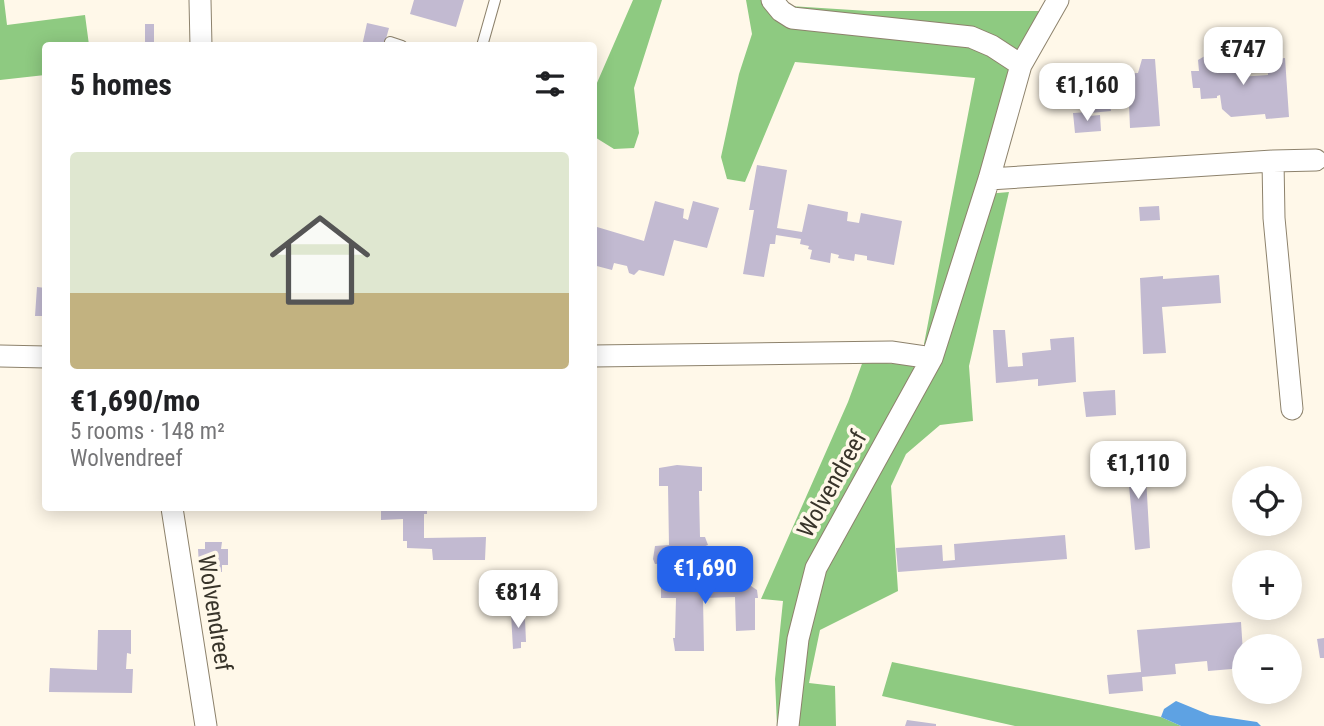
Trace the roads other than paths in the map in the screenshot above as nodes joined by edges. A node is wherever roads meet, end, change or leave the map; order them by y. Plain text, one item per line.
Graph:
1 (200, 0) edge
2 (495, 0) edge
3 (772, 0) edge
4 (1058, 0) edge
5 (201, 42) edge
6 (483, 42) edge
7 (1021, 65) junction
8 (1316, 160) dead end
9 (1273, 161) junction
10 (989, 179) junction
11 (0, 356) edge
12 (597, 356) edge
13 (42, 357) edge
14 (932, 358) junction
15 (1292, 409) dead end
16 (173, 511) edge
17 (206, 726) edge
18 (788, 726) edge

1 - 5 street
2 - 6 lane
3 - 7 street
4 - 7 street, Wolvendreef
7 - 10 street, Wolvendreef
8 - 9 street
9 - 10 street
9 - 15 street
10 - 14 street, Wolvendreef
11 - 13 street
12 - 14 street
14 - 18 street, Wolvendreef
16 - 17 street, Wolvendreef

